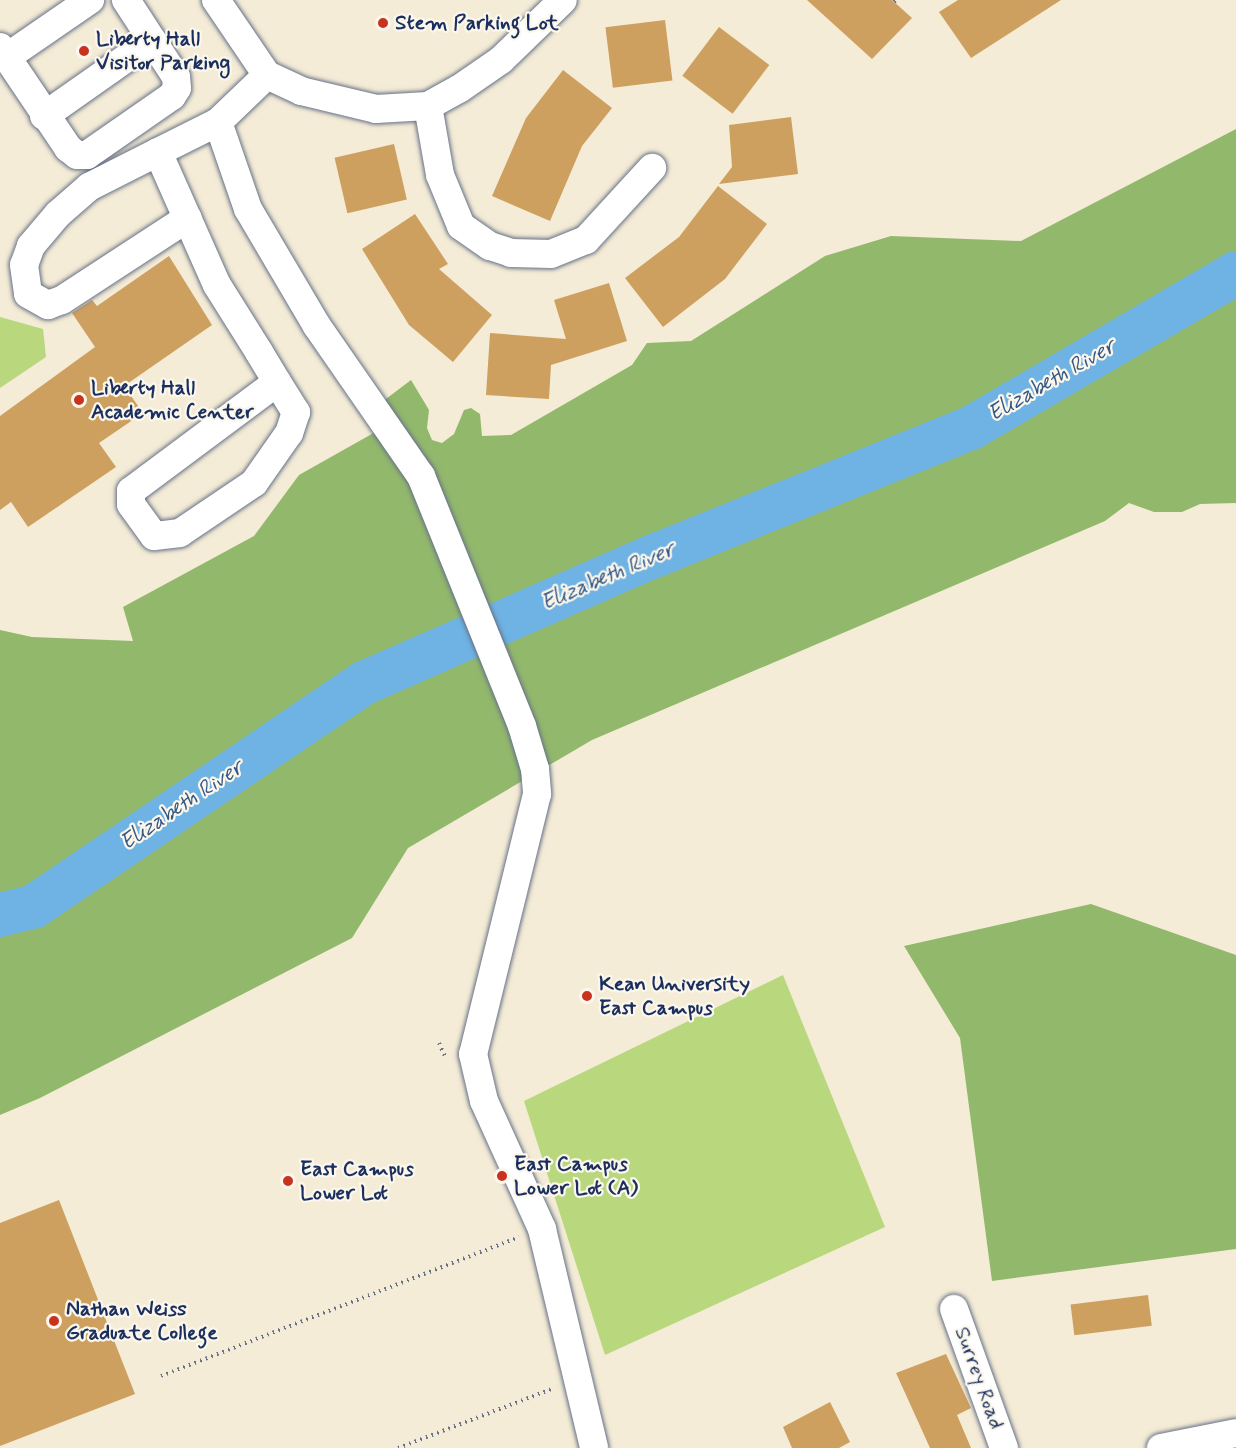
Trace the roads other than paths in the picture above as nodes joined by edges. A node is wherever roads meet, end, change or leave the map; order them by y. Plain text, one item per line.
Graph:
1 (90, 0) edge
2 (126, 0) edge
3 (216, 0) edge
4 (563, 0) edge
5 (152, 40) junction
6 (3, 52) edge
7 (267, 75) junction
8 (428, 106) junction
9 (44, 116) junction
10 (218, 122) junction
11 (158, 152) junction
12 (652, 168) dead end
13 (188, 218) junction
14 (277, 382) junction
15 (954, 1309) dead end
16 (1236, 1432) edge
17 (594, 1448) edge
18 (1004, 1448) edge
19 (1161, 1448) edge

1 - 6 street
2 - 5 street
3 - 7 street
4 - 8 street
5 - 9 street
5 - 9 street
6 - 9 street
7 - 8 street
7 - 10 street
8 - 12 street
10 - 11 street
10 - 17 street
11 - 13 street
11 - 13 street
13 - 14 street
14 - 14 street
15 - 18 street, Surrey Road
16 - 19 street

